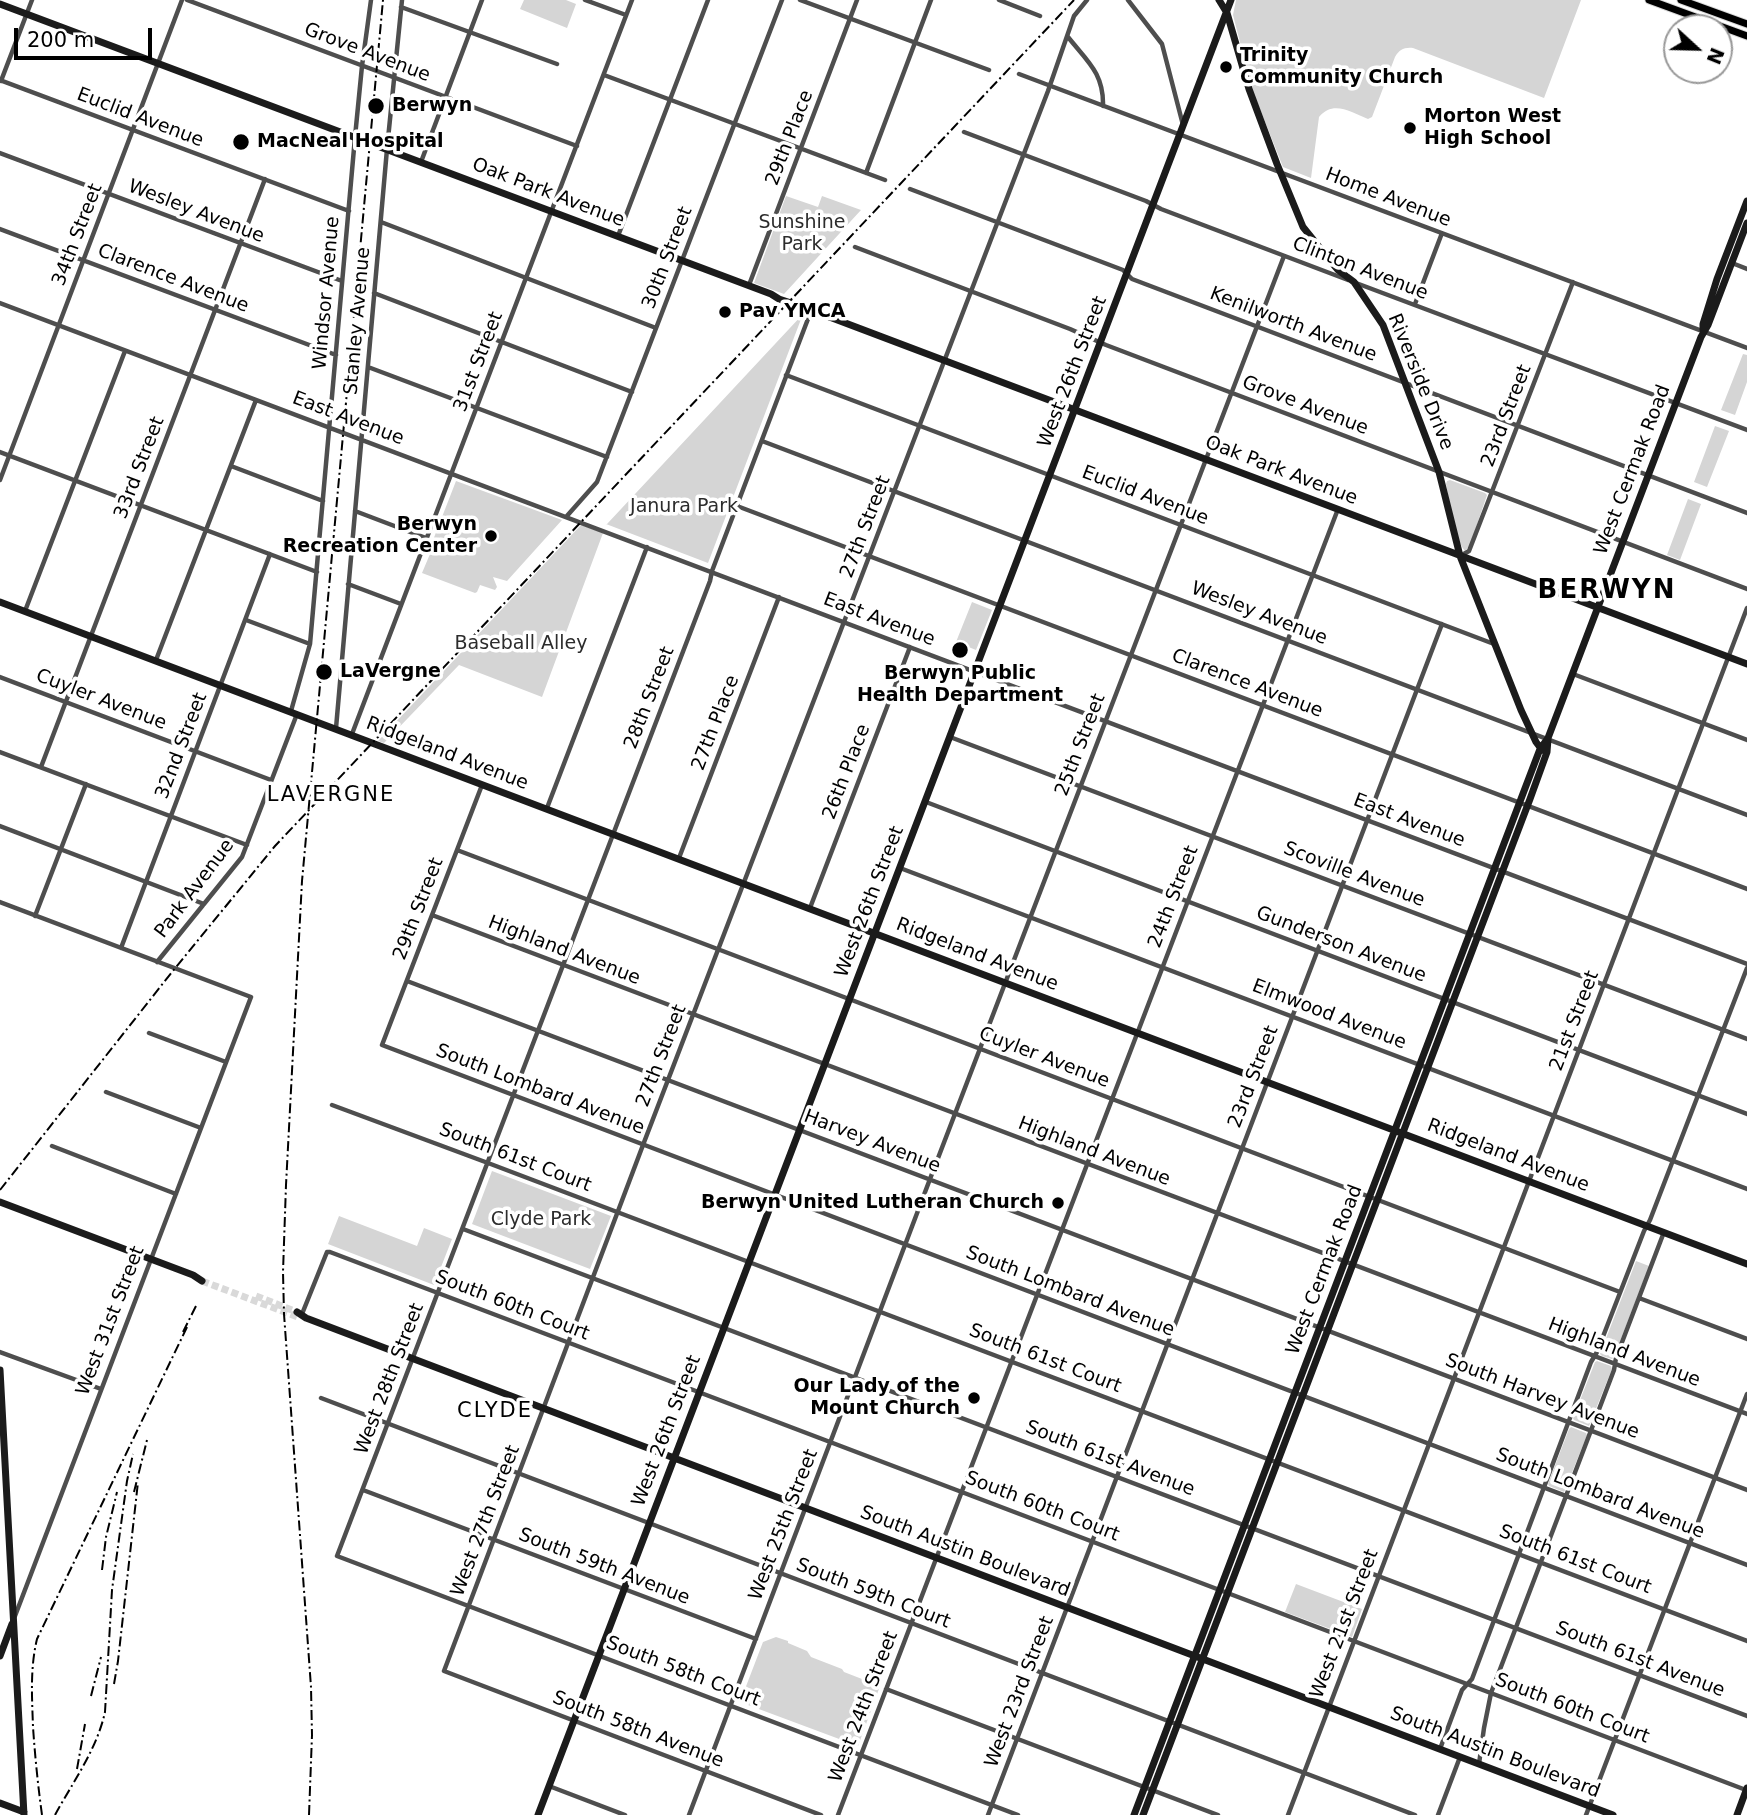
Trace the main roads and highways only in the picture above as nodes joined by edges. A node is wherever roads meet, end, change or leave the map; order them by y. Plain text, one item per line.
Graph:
1 (1649, 0) edge
2 (1681, 0) edge
3 (1747, 24) edge
4 (1747, 36) edge

1 - 4 main road
2 - 3 main road

